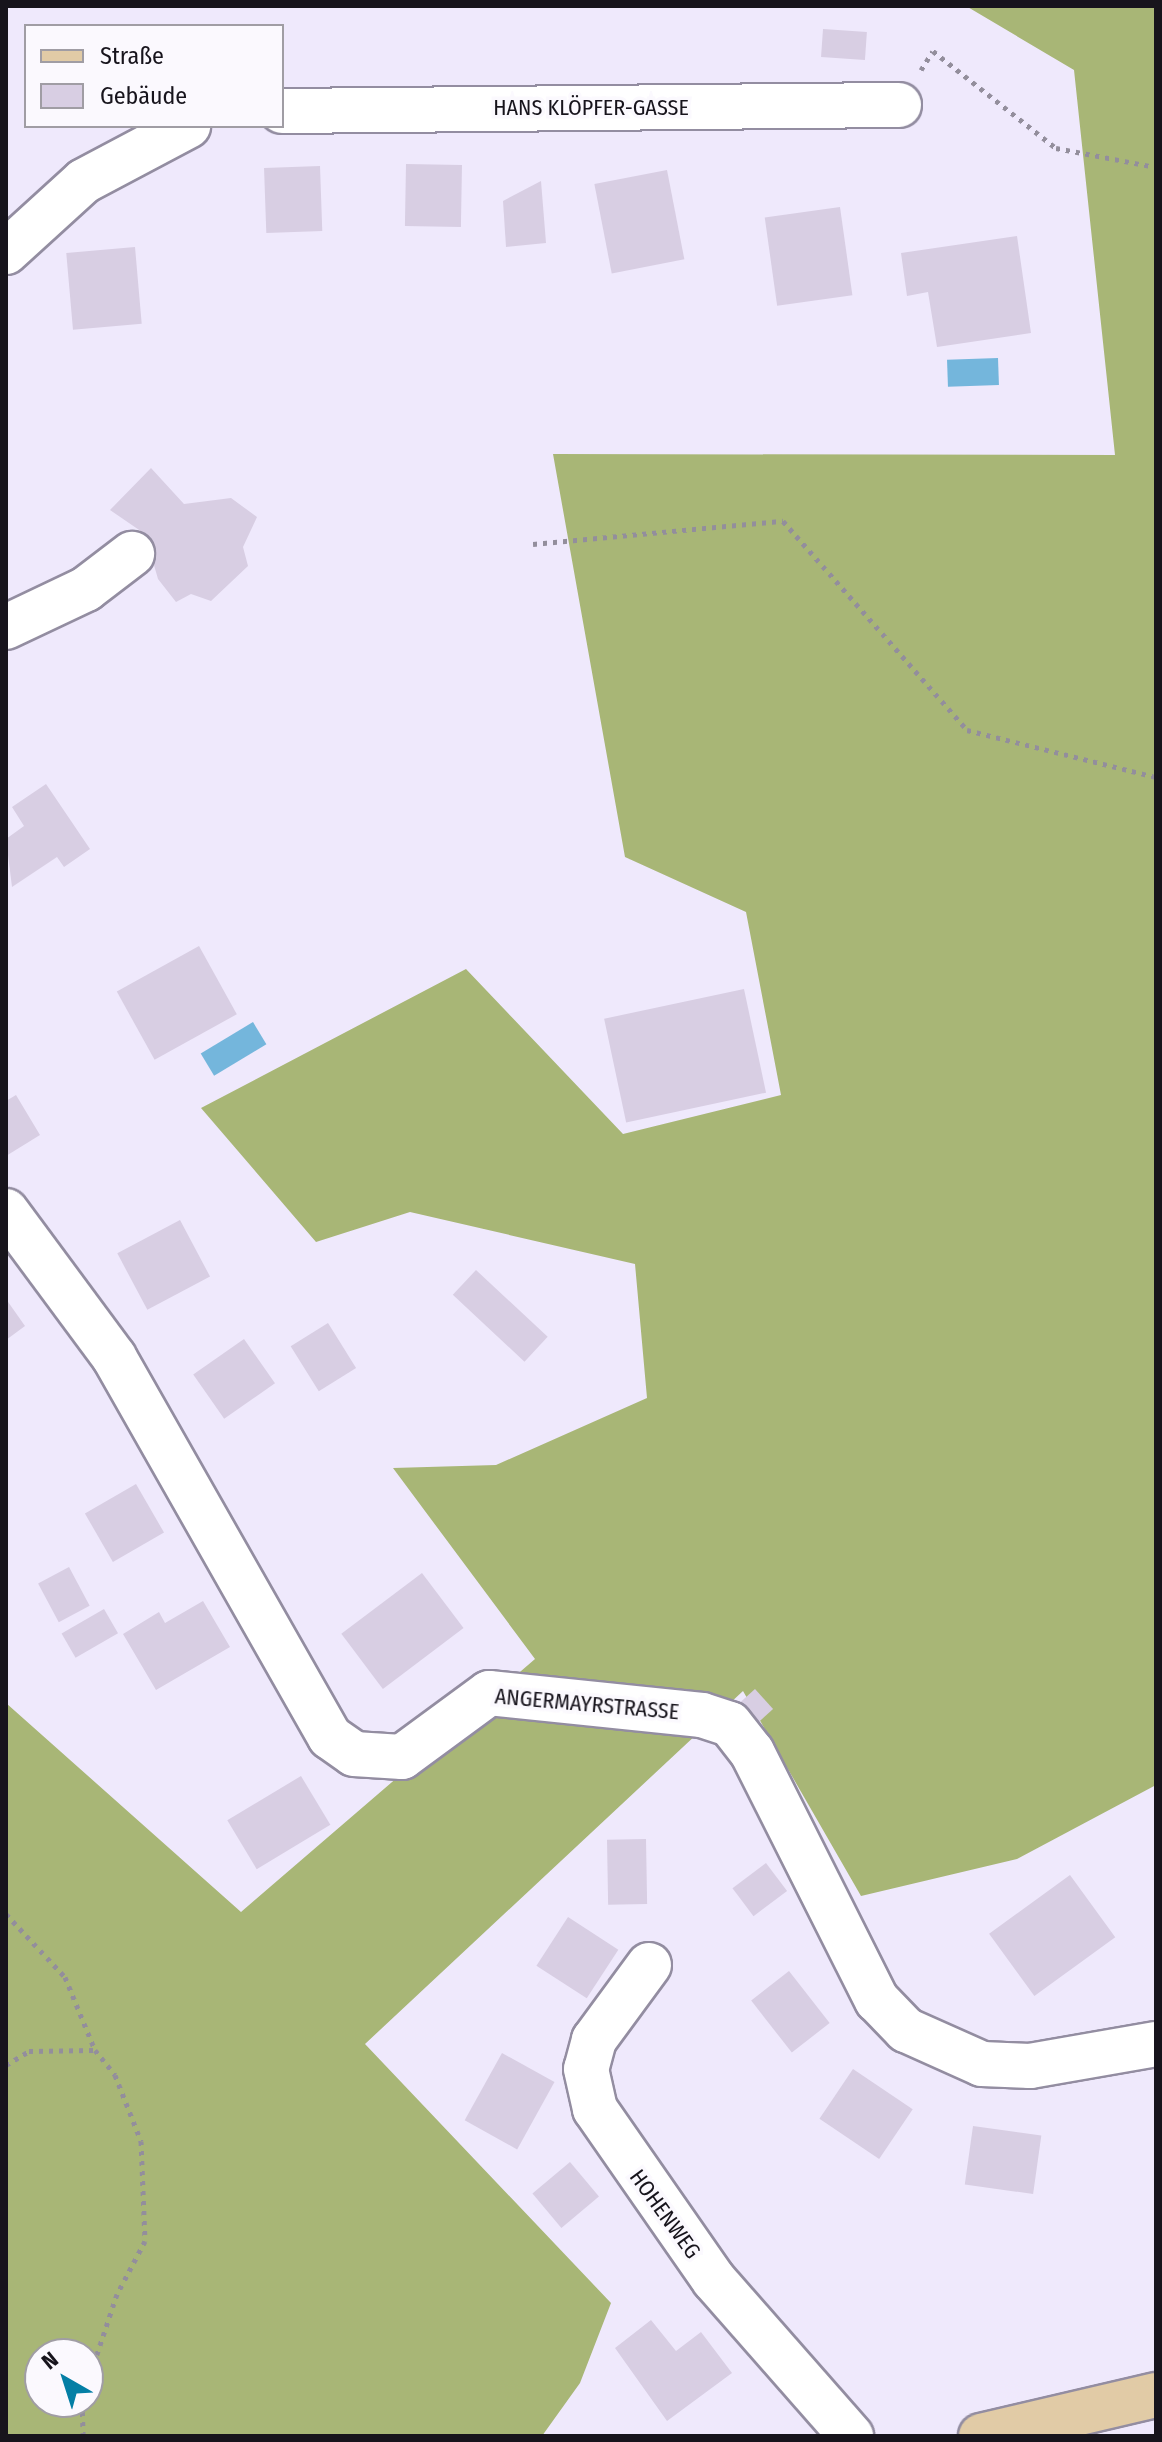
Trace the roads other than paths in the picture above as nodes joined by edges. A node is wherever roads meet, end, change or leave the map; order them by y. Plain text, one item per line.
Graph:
1 (899, 105) road end
2 (284, 111) edge
3 (184, 128) edge
4 (6, 252) edge
5 (132, 554) dead end
6 (6, 627) edge
7 (6, 1211) edge
8 (649, 1965) dead end
9 (1156, 2044) edge
10 (1156, 2395) edge
11 (1042, 2432) edge
12 (851, 2436) edge
13 (981, 2436) edge

1 - 2 street, HANS KLÖPFER-GASSE
3 - 4 street
5 - 6 street
7 - 9 street, ANGERMAYRSTRASSE
8 - 12 street, HOHENWEG
10 - 11 main road
11 - 13 main road

